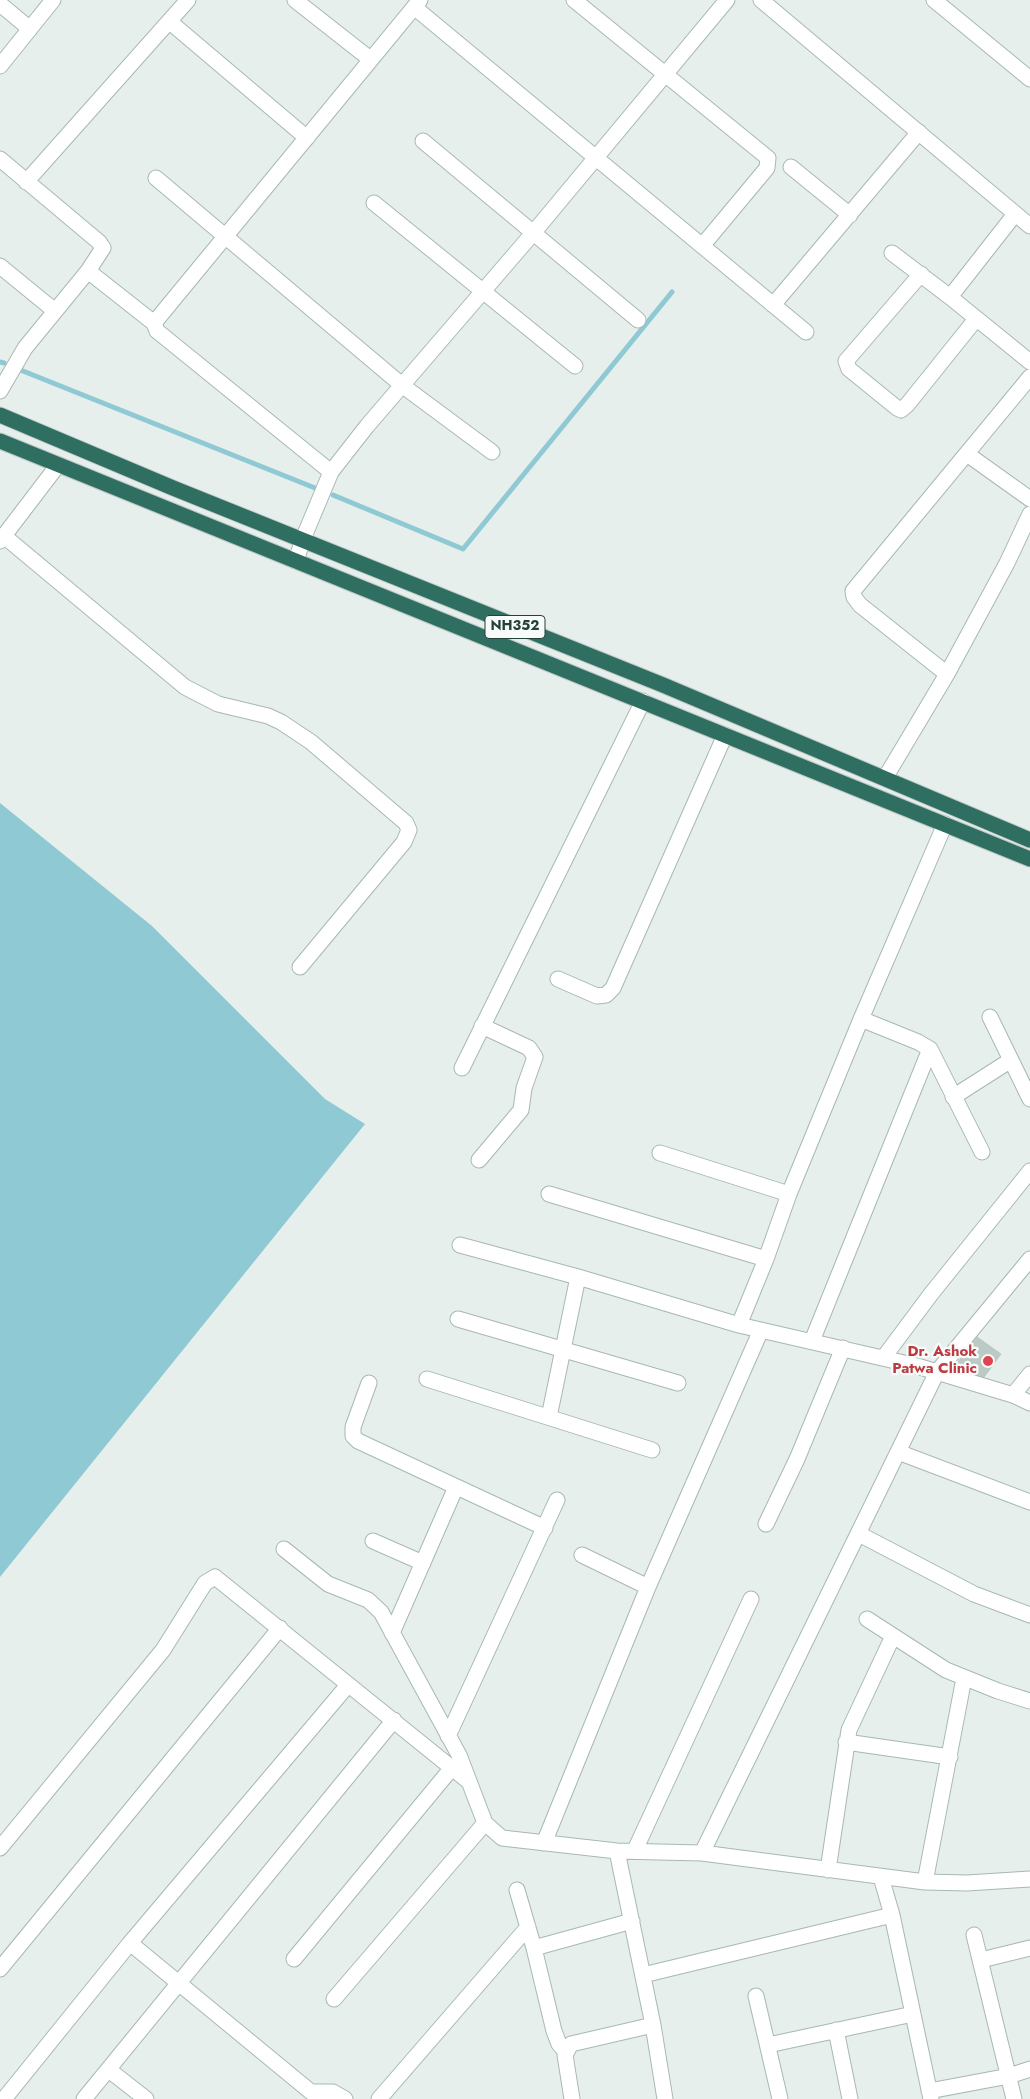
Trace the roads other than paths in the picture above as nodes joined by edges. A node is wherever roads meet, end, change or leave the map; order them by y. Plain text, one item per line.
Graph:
1 (53, 0) edge
2 (188, 0) edge
3 (296, 0) edge
4 (574, 0) edge
5 (727, 0) edge
6 (934, 0) edge
7 (766, 2) edge
8 (0, 4) edge
9 (417, 4) edge
10 (170, 22) junction
11 (30, 29) junction
12 (370, 59) junction
13 (0, 66) edge
14 (666, 75) junction
15 (1030, 79) edge
16 (919, 132) junction
17 (307, 138) junction
18 (423, 141) dead end
19 (597, 157) junction
20 (0, 159) edge
21 (791, 167) dead end
22 (156, 178) dead end
23 (26, 182) junction
24 (374, 203) dead end
25 (1015, 214) junction
26 (850, 216) junction
27 (1030, 226) edge
28 (534, 232) junction
29 (227, 237) junction
30 (702, 246) junction
31 (892, 253) dead end
32 (0, 266) edge
33 (88, 271) junction
34 (921, 274) junction
35 (482, 292) junction
36 (950, 296) junction
37 (773, 305) junction
38 (55, 311) junction
39 (976, 319) junction
40 (638, 320) dead end
41 (154, 323) junction
42 (806, 332) dead end
43 (1030, 362) edge
44 (575, 366) dead end
45 (1030, 376) edge
46 (403, 386) junction
47 (0, 391) edge
48 (0, 415) edge
49 (0, 441) edge
50 (492, 452) dead end
51 (967, 454) junction
52 (58, 464) junction
53 (331, 472) junction
54 (1030, 499) edge
55 (1028, 523) edge
56 (2, 538) edge
57 (302, 539) junction
58 (296, 561) junction
59 (947, 674) junction
60 (663, 685) junction
61 (643, 701) junction
62 (657, 707) junction
63 (725, 735) junction
64 (885, 778) junction
65 (945, 824) junction
66 (1030, 840) edge
67 (1030, 859) edge
68 (300, 967) dead end
69 (558, 979) dead end
70 (990, 1017) dead end
71 (861, 1019) junction
72 (482, 1026) junction
73 (930, 1049) junction
74 (1011, 1060) junction
75 (462, 1068) dead end
76 (953, 1097) junction
77 (1030, 1099) edge
78 (982, 1152) dead end
79 (660, 1153) dead end
80 (480, 1160) dead end
81 (1030, 1171) edge
82 (549, 1194) dead end
83 (789, 1194) junction
84 (460, 1245) dead end
85 (766, 1259) junction
86 (1030, 1259) edge
87 (578, 1277) junction
88 (458, 1319) dead end
89 (739, 1325) junction
90 (761, 1330) junction
91 (812, 1341) junction
92 (843, 1348) junction
93 (564, 1351) junction
94 (884, 1357) junction
95 (937, 1372) junction
96 (1030, 1374) edge
97 (426, 1379) dead end
98 (369, 1383) dead end
99 (678, 1383) dead end
100 (1013, 1395) junction
101 (1030, 1403) edge
102 (549, 1417) junction
103 (652, 1450) dead end
104 (898, 1452) junction
105 (456, 1487) junction
106 (557, 1500) dead end
107 (1030, 1502) edge
108 (766, 1524) dead end
109 (546, 1528) junction
110 (859, 1534) junction
111 (373, 1541) dead end
112 (284, 1549) dead end
113 (582, 1555) dead end
114 (423, 1562) junction
115 (648, 1587) junction
116 (751, 1599) dead end
117 (1030, 1615) edge
118 (867, 1619) dead end
119 (280, 1628) junction
120 (392, 1633) junction
121 (893, 1636) junction
122 (964, 1678) junction
123 (348, 1685) junction
124 (1030, 1700) edge
125 (394, 1720) junction
126 (448, 1736) junction
127 (846, 1742) junction
128 (950, 1757) junction
129 (452, 1769) junction
130 (468, 1781) junction
131 (485, 1823) junction
132 (544, 1843) junction
133 (0, 1848) edge
134 (635, 1850) junction
135 (617, 1851) junction
136 (702, 1853) junction
137 (828, 1870) junction
138 (881, 1876) junction
139 (1030, 1879) edge
140 (925, 1882) junction
141 (517, 1890) dead end
142 (892, 1915) junction
143 (632, 1921) junction
144 (528, 1927) junction
145 (974, 1935) dead end
146 (130, 1943) junction
147 (534, 1948) junction
148 (1030, 1948) edge
149 (294, 1959) dead end
150 (981, 1960) junction
151 (0, 1969) edge
152 (643, 1975) junction
153 (180, 1984) junction
154 (756, 1996) dead end
155 (334, 1999) dead end
156 (913, 2014) junction
157 (653, 2025) junction
158 (836, 2030) junction
159 (768, 2044) junction
160 (566, 2052) junction
161 (1030, 2069) edge
162 (109, 2070) junction
163 (1009, 2076) junction
164 (930, 2095) edge
165 (4, 2099) edge
166 (84, 2099) edge
167 (146, 2099) edge
168 (345, 2099) edge
169 (379, 2099) edge
170 (572, 2099) edge
171 (665, 2099) edge
172 (780, 2099) edge
173 (850, 2099) edge
174 (1014, 2099) edge

1 - 11 street
2 - 10 street
3 - 12 street
4 - 14 street
5 - 14 street
6 - 15 street
7 - 16 street
8 - 11 street
9 - 12 street
9 - 19 street
10 - 17 street
10 - 23 street
11 - 13 street
12 - 17 street
14 - 19 street
14 - 30 street
16 - 25 street
16 - 26 street
17 - 29 street
18 - 28 street
19 - 28 street
19 - 30 street
20 - 23 street
21 - 26 street
22 - 29 street
23 - 33 street
24 - 35 street
25 - 27 street
25 - 36 street
26 - 37 street
28 - 35 street
28 - 40 street
29 - 41 street
29 - 46 street
30 - 37 street
31 - 34 street
32 - 38 street
33 - 38 street
33 - 41 street
34 - 36 street
34 - 39 street
35 - 44 street
35 - 46 street
36 - 39 street
37 - 42 street
38 - 47 street
39 - 43 street
41 - 53 street
45 - 51 street
46 - 50 street
46 - 53 street
48 - 57 highway, NH352
49 - 52 highway, NH352
51 - 54 street
51 - 59 street
52 - 56 street
52 - 58 highway, NH352
53 - 57 street
55 - 59 street
56 - 68 street
57 - 58 street
57 - 60 highway, NH352
58 - 61 highway, NH352
59 - 64 street
60 - 62 highway
60 - 64 highway, NH352
61 - 62 highway, NH352
61 - 72 street
62 - 63 highway, NH352
63 - 65 highway, NH352
63 - 69 street
64 - 66 highway, NH352
65 - 67 highway, NH352
65 - 71 street
70 - 74 street
71 - 73 street
71 - 83 street
72 - 75 street
72 - 80 street
73 - 76 street
73 - 91 street
74 - 76 street
74 - 77 street
76 - 78 street
79 - 83 street
81 - 94 street
82 - 85 street
83 - 85 street
84 - 87 street
85 - 89 street
86 - 95 street
87 - 89 street
87 - 93 street
88 - 93 street
89 - 90 street
90 - 91 street
90 - 115 street
91 - 92 street
92 - 94 street
92 - 108 street
93 - 99 street
93 - 102 street
94 - 95 street
95 - 100 street
95 - 104 street
96 - 100 street
97 - 102 street
98 - 105 street
100 - 101 street
102 - 103 street
104 - 107 street
104 - 110 street
105 - 109 street
105 - 114 street
106 - 109 street
109 - 126 street
110 - 117 street
110 - 136 street
111 - 114 street
112 - 120 street
113 - 115 street
114 - 120 street
115 - 132 street
116 - 134 street
118 - 121 street
119 - 123 street
119 - 133 street
119 - 151 street
120 - 126 street
121 - 122 street
121 - 127 street
122 - 124 street
122 - 128 street
123 - 125 street
123 - 146 street
125 - 129 street
125 - 153 street
126 - 130 street
127 - 128 street
127 - 137 street
128 - 140 street
129 - 130 street
129 - 149 street
130 - 131 street
131 - 132 street
131 - 155 street
132 - 135 street
134 - 135 street
134 - 136 street
135 - 143 street
136 - 137 street
137 - 138 street
138 - 140 street
138 - 142 street
139 - 140 street
141 - 144 street
142 - 152 street
142 - 156 street
143 - 147 street
143 - 152 street
144 - 147 street
144 - 169 street
145 - 150 street
146 - 153 street
146 - 165 street
147 - 160 street
148 - 150 street
150 - 163 street
152 - 157 street
153 - 162 street
153 - 168 street
154 - 159 street
156 - 158 street
156 - 164 street
157 - 160 street
157 - 171 street
158 - 159 street
158 - 173 street
159 - 172 street
160 - 170 street
161 - 163 street
162 - 166 street
162 - 167 street
163 - 164 street
163 - 174 street

